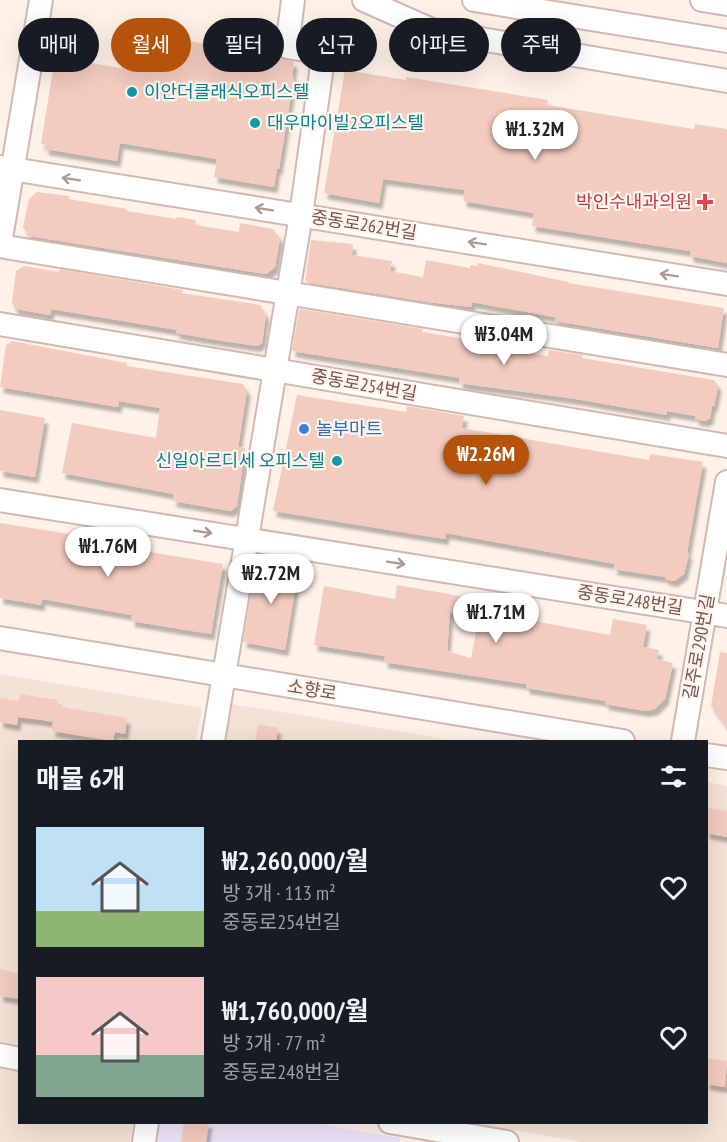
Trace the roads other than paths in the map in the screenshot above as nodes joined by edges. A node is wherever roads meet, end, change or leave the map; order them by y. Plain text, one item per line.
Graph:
1 (40, 0) edge
2 (293, 0) edge
3 (364, 0) edge
4 (474, 0) edge
5 (702, 0) edge
6 (727, 4) edge
7 (727, 42) edge
8 (727, 81) edge
9 (6, 168) edge
10 (301, 215) junction
11 (0, 245) edge
12 (727, 284) edge
13 (288, 291) junction
14 (0, 324) edge
15 (727, 365) edge
16 (275, 370) junction
17 (727, 446) edge
18 (727, 482) edge
19 (0, 500) edge
20 (247, 540) junction
21 (716, 614) edge
22 (0, 638) edge
23 (225, 675) junction
24 (213, 740) edge
25 (617, 740) edge
26 (683, 740) edge
27 (708, 755) edge
28 (727, 758) edge
29 (0, 1055) edge
30 (18, 1059) edge
31 (147, 1124) edge
32 (402, 1124) edge
33 (144, 1142) edge
34 (507, 1142) edge

1 - 9 street
2 - 10 street
3 - 8 street
4 - 7 street
5 - 6 street
10 -> 9 street, 중동로262번길
9 - 11 street
12 -> 10 street, 중동로262번길
10 - 13 street
11 - 13 street
13 - 15 street
13 - 16 street
14 - 16 street, 중동로254번길
16 - 17 street, 중동로254번길
16 - 20 street
18 - 21 street, 길주로290번길
19 -> 20 street, 중동로248번길
20 -> 21 street, 중동로248번길
20 - 23 street
21 - 26 street, 길주로290번길
22 - 23 street, 소향로
23 - 24 street
23 - 25 street, 소향로
27 - 28 street
29 - 30 street
31 - 33 street
32 - 34 street

